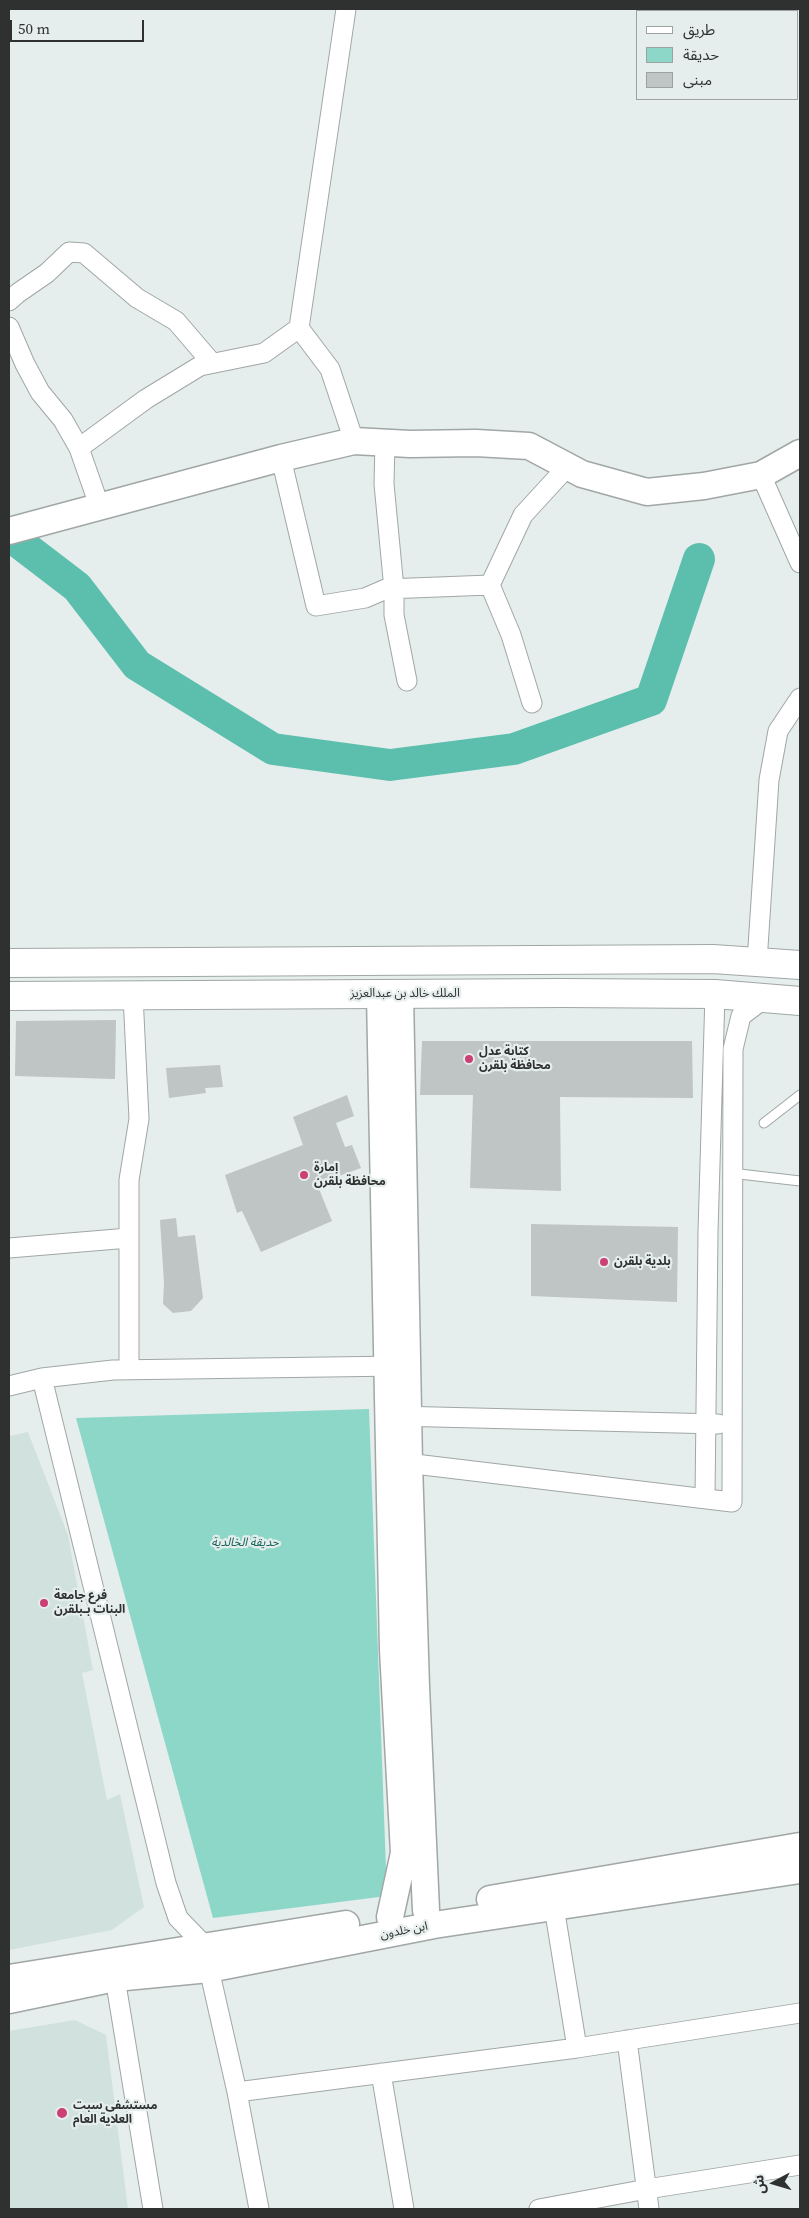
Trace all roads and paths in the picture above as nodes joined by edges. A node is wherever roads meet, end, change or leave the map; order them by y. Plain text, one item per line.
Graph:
1 (346, 9) edge
2 (9, 301) edge
3 (9, 327) edge
4 (298, 328) junction
5 (212, 363) junction
6 (354, 441) junction
7 (385, 442) junction
8 (79, 448) junction
9 (800, 453) edge
10 (281, 458) junction
11 (568, 467) junction
12 (761, 475) junction
13 (100, 508) junction
14 (9, 531) edge
15 (800, 563) edge
16 (490, 585) junction
17 (394, 589) junction
18 (406, 681) dead end
19 (800, 698) edge
20 (532, 703) dead end
21 (757, 962) junction
22 (9, 964) edge
23 (800, 965) edge
24 (390, 994) junction
25 (715, 994) junction
26 (9, 996) edge
27 (133, 996) junction
28 (765, 998) junction
29 (800, 1001) edge
30 (800, 1095) edge
31 (764, 1123) dead end
32 (731, 1173) junction
33 (800, 1181) edge
34 (129, 1238) junction
35 (9, 1248) edge
36 (398, 1366) junction
37 (129, 1370) junction
38 (42, 1378) junction
39 (9, 1386) edge
40 (399, 1416) junction
41 (705, 1424) junction
42 (732, 1424) junction
43 (399, 1462) junction
44 (704, 1498) junction
45 (800, 1846) edge
46 (800, 1870) edge
47 (554, 1907) junction
48 (426, 1910) junction
49 (390, 1916) junction
50 (207, 1958) junction
51 (9, 1978) edge
52 (115, 1978) junction
53 (9, 2000) edge
54 (800, 2013) edge
55 (628, 2040) junction
56 (577, 2048) junction
57 (381, 2073) junction
58 (238, 2092) junction
59 (800, 2165) edge
60 (647, 2189) junction
61 (153, 2209) edge
62 (258, 2209) edge
63 (404, 2209) edge
64 (539, 2209) edge
65 (649, 2209) edge

1 - 4 street
2 - 5 street
3 - 8 street
4 - 5 street
4 - 6 street
5 - 8 street
6 - 7 street
6 - 10 street
7 - 11 street
7 - 17 street
8 - 13 street
9 - 12 street
10 - 13 street
10 - 17 street
11 - 12 street
11 - 16 street
12 - 15 street
13 - 14 street
16 - 17 street
16 - 20 street
17 - 18 street
19 - 21 street
21 - 22 highway
21 - 23 highway
24 - 25 highway, الملك خالد بن عبدالعزيز
24 - 27 highway, الملك خالد بن عبدالعزيز
24 - 36 street
25 - 28 highway, الملك خالد بن عبدالعزيز
25 - 41 street
26 - 27 highway, الملك خالد بن عبدالعزيز
27 - 34 street
28 - 29 highway, الملك خالد بن عبدالعزيز
28 - 32 street
30 - 31 lane
32 - 33 lane
32 - 42 street
34 - 35 street
34 - 37 street
36 - 37 street
36 - 40 street
37 - 38 street
38 - 39 street
38 - 50 street
40 - 41 street
40 - 43 street
41 - 42 street
41 - 44 street
42 - 44 street
43 - 44 street
43 - 48 street
43 - 49 street
45 - 48 street, ابن خلدون
46 - 47 street, ابن خلدون
47 - 50 street, ابن خلدون
47 - 56 street
48 - 49 street, ابن خلدون
49 - 50 street, ابن خلدون
50 - 51 street, ابن خلدون
50 - 52 street, ابن خلدون
50 - 58 street
52 - 53 street, ابن خلدون
52 - 61 street
54 - 55 street
55 - 56 street
55 - 60 street
56 - 57 street
57 - 58 street
57 - 63 street
58 - 62 street
59 - 60 street
60 - 64 street
60 - 65 street

